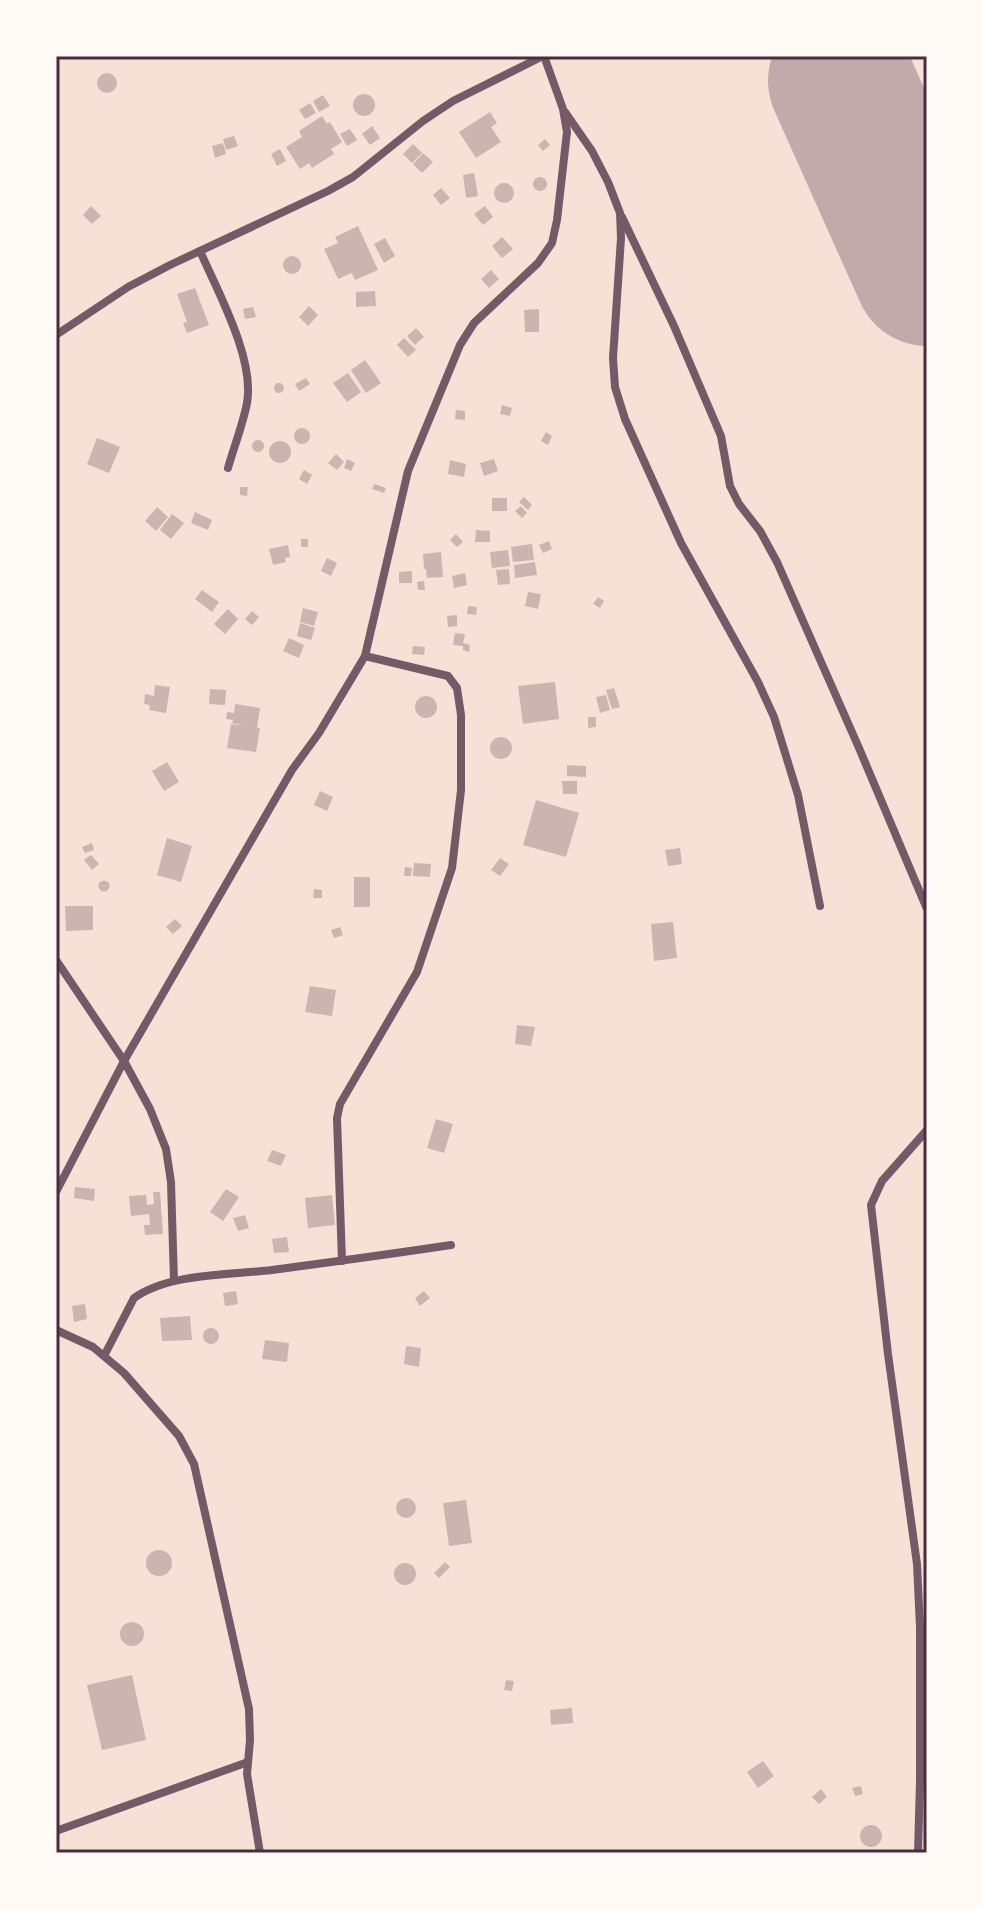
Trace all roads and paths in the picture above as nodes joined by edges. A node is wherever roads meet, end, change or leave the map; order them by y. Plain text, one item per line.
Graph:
1 (543, 56) edge
2 (563, 109) junction
3 (620, 213) junction
4 (200, 251) junction
5 (56, 335) edge
6 (228, 468) dead end
7 (365, 656) junction
8 (820, 906) dead end
9 (927, 909) edge
10 (56, 960) edge
11 (124, 1061) junction
12 (927, 1130) edge
13 (56, 1192) edge
14 (451, 1245) dead end
15 (342, 1261) junction
16 (174, 1281) junction
17 (56, 1330) edge
18 (104, 1356) junction
19 (248, 1762) junction
20 (56, 1831) edge
21 (260, 1853) edge
22 (918, 1853) edge

1 - 2 street
1 - 4 street
2 - 3 street
2 - 7 street
3 - 8 street
3 - 9 street
4 - 5 street
4 - 6 street
7 - 11 street
7 - 15 street
10 - 11 street
11 - 13 street
11 - 16 street
12 - 22 street
14 - 15 street
15 - 16 street
16 - 18 street
17 - 18 street
18 - 19 street
19 - 20 street
19 - 21 street

